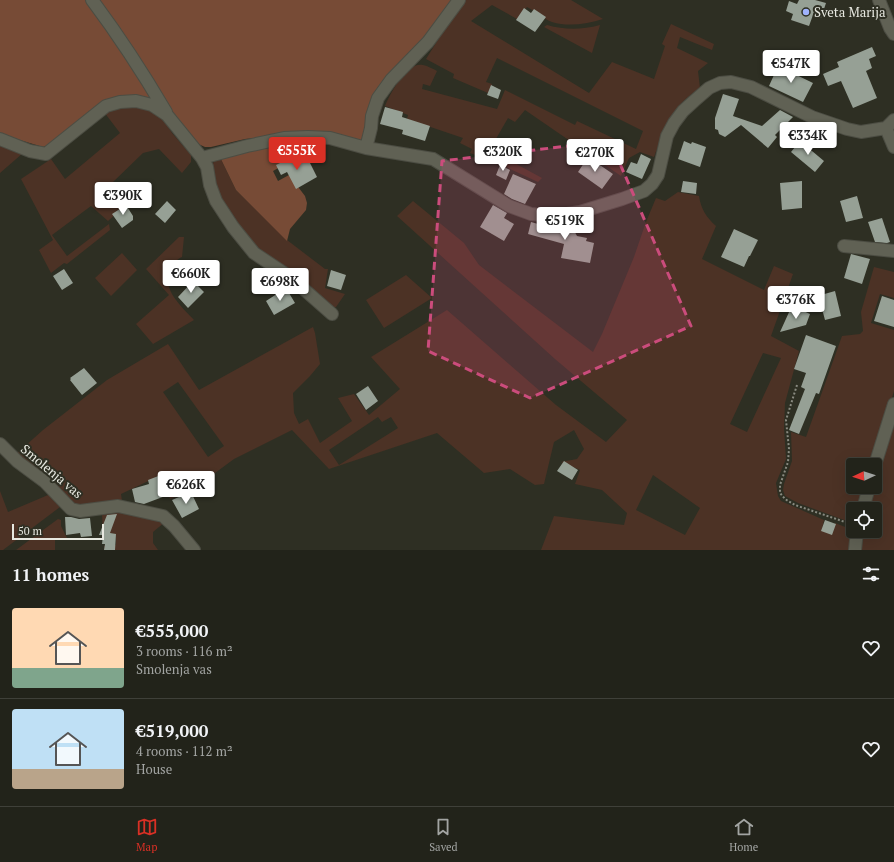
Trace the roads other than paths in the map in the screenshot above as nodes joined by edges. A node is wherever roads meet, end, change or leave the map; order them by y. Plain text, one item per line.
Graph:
1 (92, 0) edge
2 (459, 0) edge
3 (879, 0) edge
4 (894, 34) edge
5 (167, 114) junction
6 (890, 124) edge
7 (0, 139) edge
8 (894, 147) edge
9 (366, 148) junction
10 (202, 158) junction
11 (844, 246) dead end
12 (894, 252) edge
13 (332, 314) dead end
14 (894, 404) edge
15 (0, 444) edge
16 (877, 458) edge
17 (857, 538) edge
18 (194, 550) edge
19 (855, 550) edge

1 - 5 street
2 - 9 street
3 - 4 street
5 - 7 street
5 - 10 street
6 - 8 street
6 - 9 street
9 - 10 street
10 - 13 street
11 - 12 street
14 - 16 street
15 - 18 street, Smolenja vas
17 - 19 street

